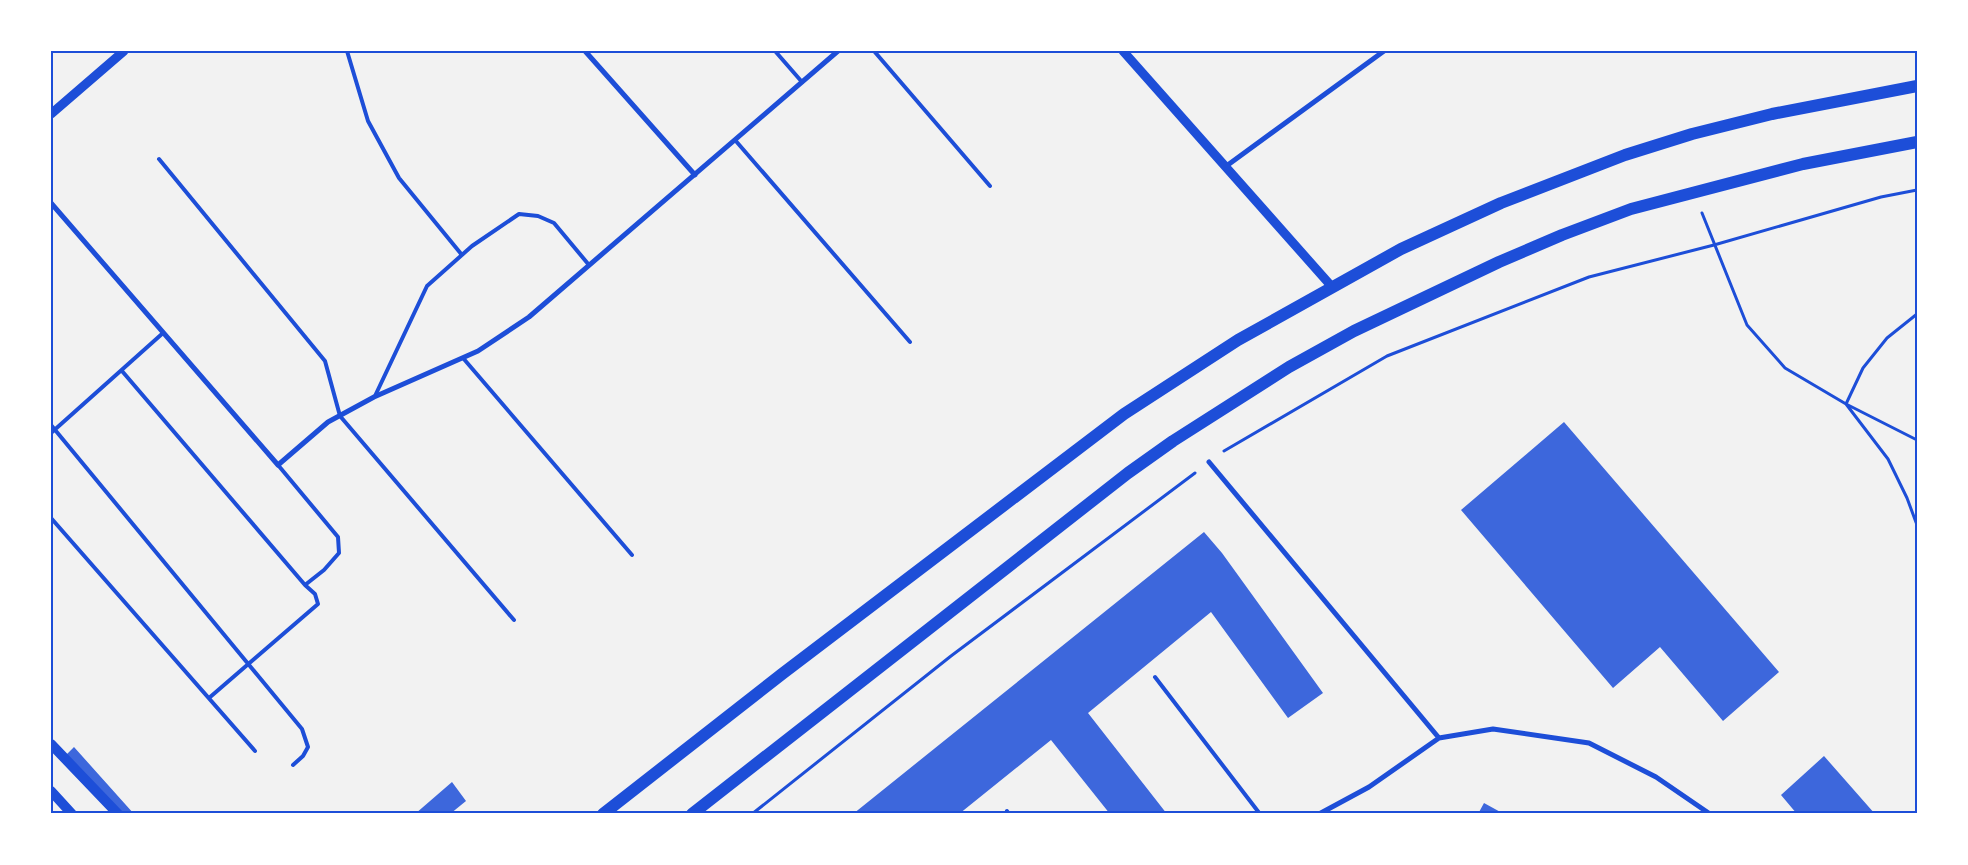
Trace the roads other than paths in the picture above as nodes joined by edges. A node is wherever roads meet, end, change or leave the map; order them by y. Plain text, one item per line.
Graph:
1 (124, 51) edge
2 (347, 51) edge
3 (585, 51) edge
4 (775, 51) edge
5 (838, 51) edge
6 (874, 51) edge
7 (1123, 51) edge
8 (1384, 51) edge
9 (802, 82) junction
10 (1917, 86) edge
11 (51, 114) edge
12 (735, 140) junction
13 (1917, 142) edge
14 (159, 159) dead end
15 (1225, 167) junction
16 (695, 174) junction
17 (990, 186) dead end
18 (51, 203) edge
19 (462, 255) junction
20 (589, 265) junction
21 (1333, 288) junction
22 (163, 333) junction
23 (910, 342) dead end
24 (463, 358) junction
25 (122, 370) junction
26 (374, 397) junction
27 (340, 416) junction
28 (52, 429) edge
29 (1209, 462) road end
30 (278, 465) junction
31 (51, 518) edge
32 (632, 555) dead end
33 (305, 585) junction
34 (514, 620) dead end
35 (248, 664) junction
36 (1155, 676) dead end
37 (208, 698) junction
38 (1439, 738) junction
39 (51, 744) edge
40 (255, 751) dead end
41 (293, 765) dead end
42 (51, 791) edge
43 (72, 814) edge
44 (118, 814) edge
45 (603, 814) edge
46 (692, 814) edge
47 (1260, 814) edge
48 (1319, 814) edge
49 (1710, 814) edge

1 - 11 street
2 - 19 lane
3 - 16 street
4 - 9 lane
5 - 9 street
6 - 17 lane
7 - 15 street
8 - 15 street
9 - 12 street
10 - 21 main road
12 - 16 street
12 - 23 lane
13 - 46 main road
14 - 27 lane
15 - 21 street
16 - 20 street
18 - 22 street
19 - 20 lane
19 - 26 lane
20 - 24 street
21 - 45 main road
22 - 25 lane
22 - 30 street
24 - 26 street
24 - 32 lane
25 - 28 lane
25 - 33 lane
26 - 27 street
27 - 30 street
27 - 34 lane
28 - 35 lane
29 - 38 street
30 - 33 lane
31 - 37 lane
33 - 35 lane
35 - 37 lane
35 - 41 lane
36 - 47 lane
37 - 40 lane
38 - 48 street
38 - 49 street
39 - 44 main road
42 - 43 main road

